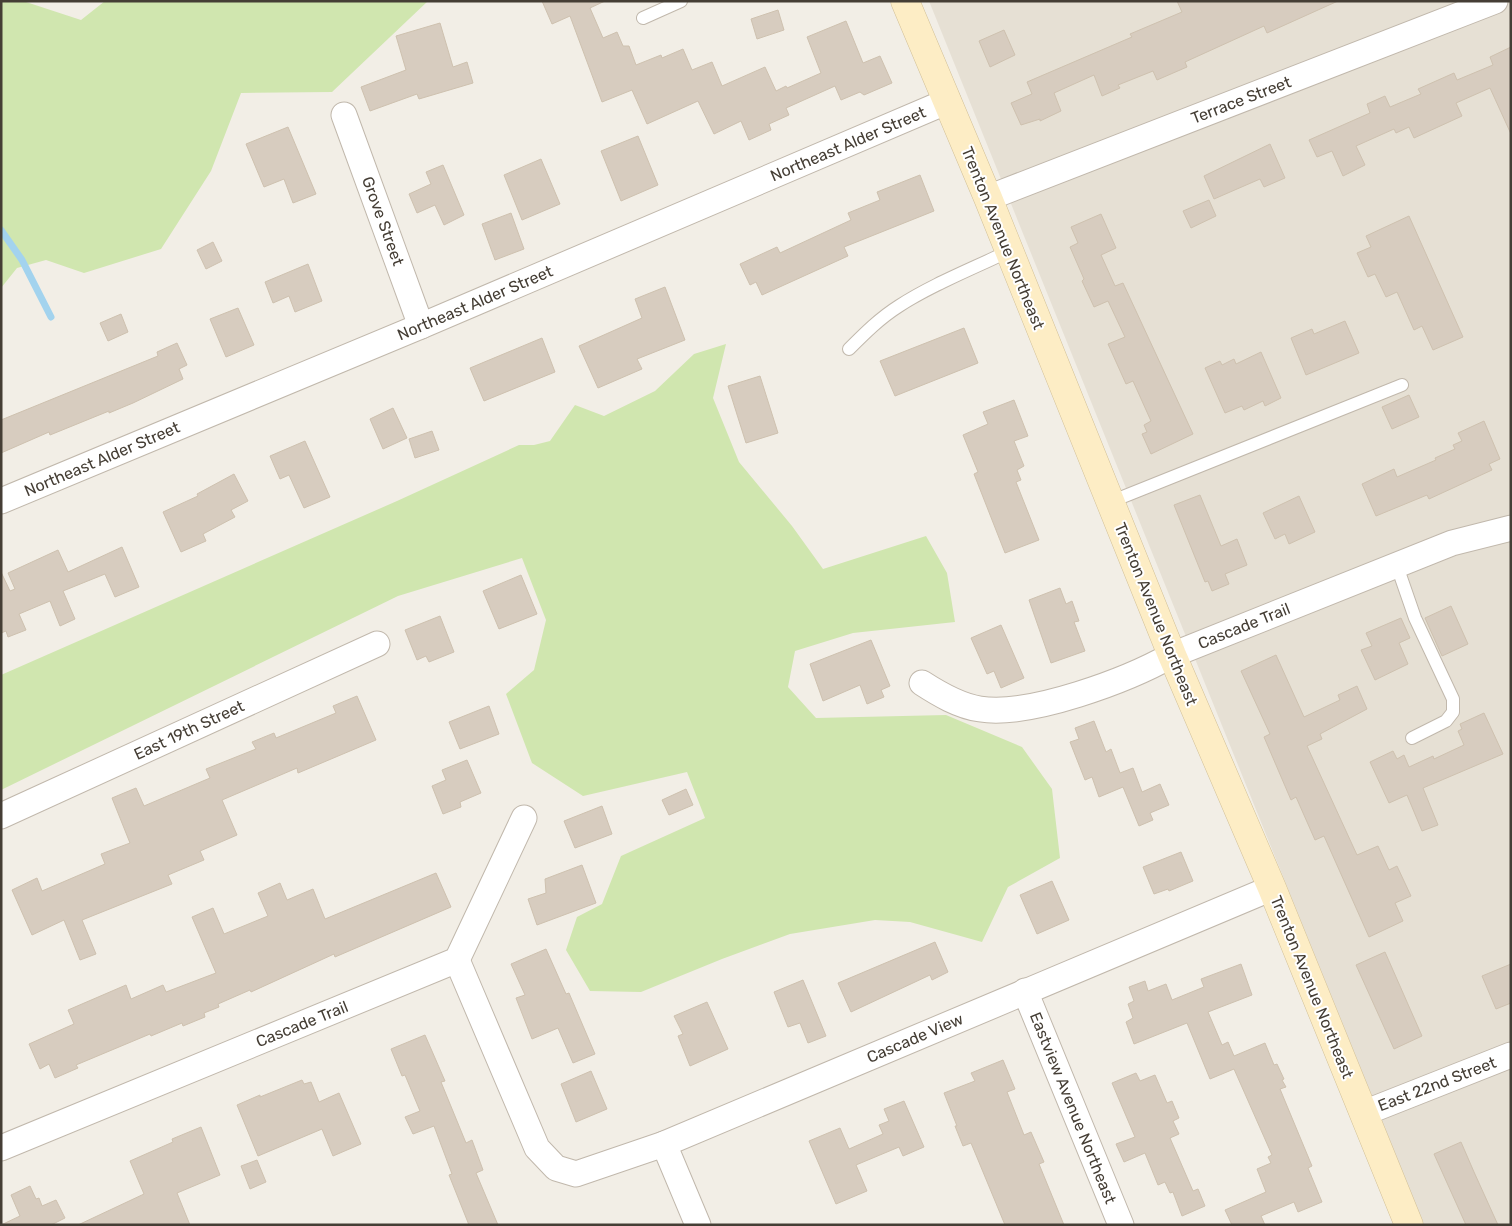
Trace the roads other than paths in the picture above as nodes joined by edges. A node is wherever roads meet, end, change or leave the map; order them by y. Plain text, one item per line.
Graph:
1 (681, 1) edge
2 (905, 1) edge
3 (1495, 1) edge
4 (643, 18) dead end
5 (948, 101) junction
6 (344, 115) dead end
7 (988, 198) junction
8 (1009, 252) junction
9 (421, 326) junction
10 (849, 349) dead end
11 (1402, 385) dead end
12 (1, 501) edge
13 (1110, 502) junction
14 (1511, 528) edge
15 (1397, 566) junction
16 (377, 644) dead end
17 (1172, 655) junction
18 (922, 683) dead end
19 (1412, 738) dead end
20 (1, 816) edge
21 (524, 818) dead end
22 (1272, 888) junction
23 (457, 960) junction
24 (1025, 991) junction
25 (1511, 1055) edge
26 (1364, 1113) junction
27 (664, 1144) junction
28 (1, 1148) edge
29 (698, 1225) edge
30 (1121, 1225) edge
31 (1409, 1225) edge

1 - 4 lane
2 - 5 main road, Trenton Avenue Northeast
3 - 7 street, Terrace Street
5 - 7 main road, Trenton Avenue Northeast
5 - 9 street, Northeast Alder Street
6 - 9 street, Grove Street
7 - 8 main road, Trenton Avenue Northeast
8 - 10 lane
8 - 13 main road, Trenton Avenue Northeast
9 - 12 street, Northeast Alder Street
11 - 13 lane
13 - 17 main road, Trenton Avenue Northeast
14 - 15 street, Cascade Trail
15 - 17 street, Cascade Trail
15 - 19 lane
16 - 20 street, East 19th Street
17 - 18 street, Cascade Trail
17 - 22 main road, Trenton Avenue Northeast
21 - 23 street
22 - 24 street, Cascade View
22 - 26 main road, Trenton Avenue Northeast
23 - 27 street, Cascade View
23 - 28 street, Cascade Trail
24 - 27 street, Cascade View
24 - 30 street, Eastview Avenue Northeast
25 - 26 street, East 22nd Street
26 - 31 main road, Trenton Avenue Northeast
27 - 29 street

